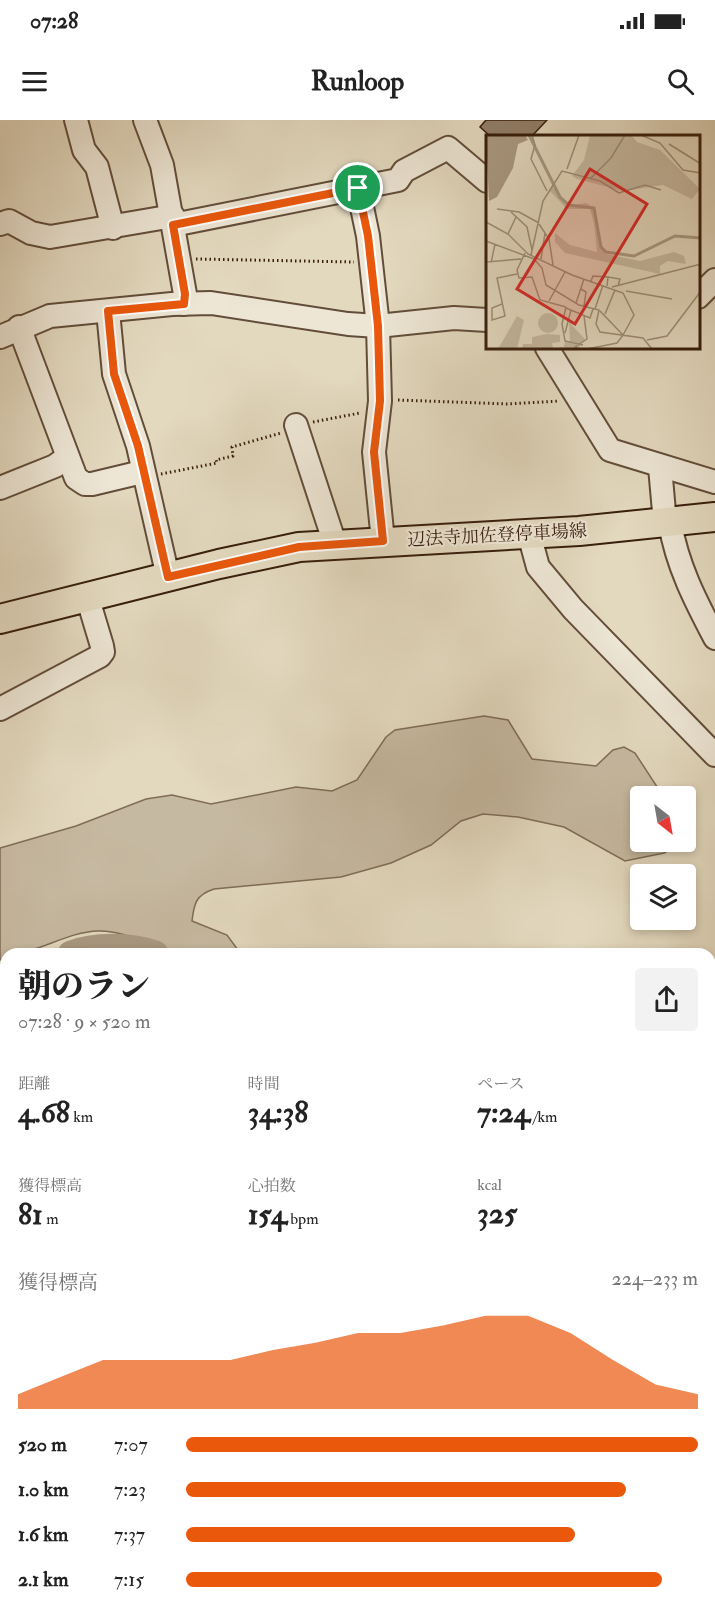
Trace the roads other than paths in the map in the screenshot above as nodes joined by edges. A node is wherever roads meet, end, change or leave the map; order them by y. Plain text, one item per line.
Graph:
1 (75, 120) edge
2 (145, 120) edge
3 (486, 180) edge
4 (358, 188) junction
5 (173, 220) junction
6 (0, 224) edge
7 (113, 228) junction
8 (715, 279) edge
9 (700, 296) edge
10 (184, 304) junction
11 (108, 311) junction
12 (486, 320) edge
13 (378, 326) junction
14 (10, 332) edge
15 (548, 350) edge
16 (297, 427) road end
17 (66, 458) junction
18 (660, 467) junction
19 (143, 475) junction
20 (715, 482) edge
21 (0, 488) edge
22 (715, 517) edge
23 (668, 523) junction
24 (528, 534) junction
25 (383, 541) junction
26 (335, 544) junction
27 (168, 577) junction
28 (87, 596) junction
29 (0, 619) edge
30 (715, 638) edge
31 (0, 709) edge
32 (715, 755) edge

1 - 7 street
2 - 5 street
3 - 4 street
4 - 5 street
4 - 13 street
5 - 7 street
5 - 10 street
6 - 7 street
8 - 9 street
10 - 11 street
10 - 13 street
11 - 14 street
11 - 19 street
12 - 13 street
13 - 25 street
14 - 17 street
15 - 18 street
16 - 26 street
17 - 19 street
17 - 21 street
18 - 20 street
18 - 23 street
19 - 27 street
22 - 23 main road, 辺法寺加佐登停車場線
23 - 24 main road, 辺法寺加佐登停車場線
23 - 30 street
24 - 25 main road, 辺法寺加佐登停車場線
24 - 32 street
25 - 26 main road, 辺法寺加佐登停車場線
26 - 27 main road, 辺法寺加佐登停車場線
27 - 28 main road, 辺法寺加佐登停車場線
28 - 29 main road, 辺法寺加佐登停車場線
28 - 31 street

